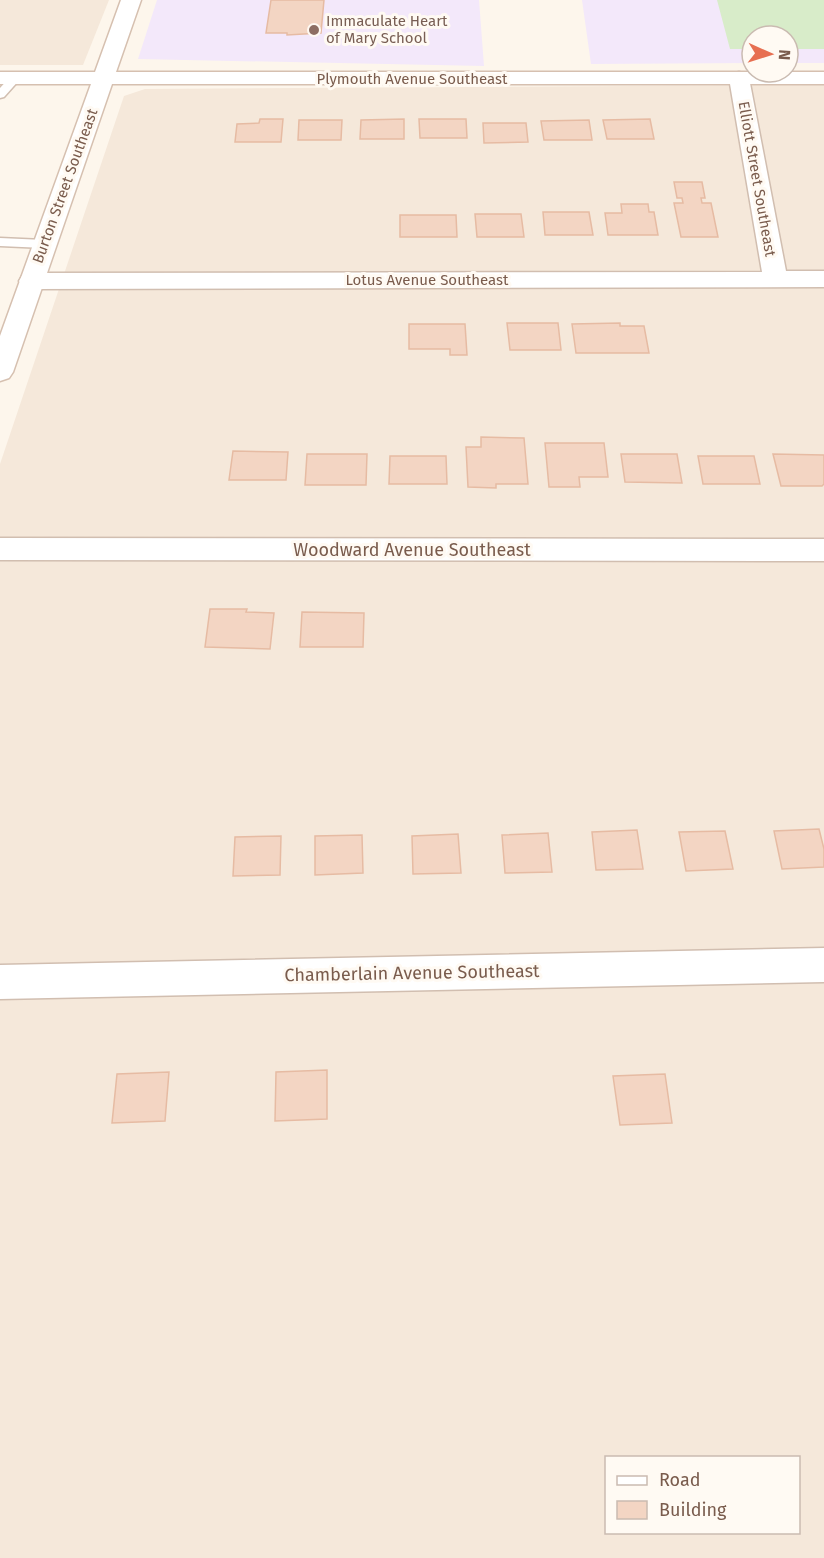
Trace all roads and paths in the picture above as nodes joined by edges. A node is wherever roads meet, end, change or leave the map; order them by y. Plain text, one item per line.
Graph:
1 (132, 0) edge
2 (8, 78) edge
3 (739, 78) junction
4 (824, 78) edge
5 (102, 79) junction
6 (0, 95) edge
7 (0, 242) edge
8 (44, 244) junction
9 (775, 279) junction
10 (824, 279) edge
11 (31, 281) junction
12 (0, 372) edge
13 (0, 549) edge
14 (824, 550) edge
15 (824, 965) edge
16 (0, 982) edge

1 - 5 street, Burton Street Southeast
2 - 5 street, Plymouth Avenue Southeast
2 - 6 lane
3 - 4 street, Plymouth Avenue Southeast
3 - 5 street, Plymouth Avenue Southeast
3 - 9 street, Elliott Street Southeast
5 - 8 street, Burton Street Southeast
7 - 8 lane
8 - 11 street, Burton Street Southeast
9 - 10 street, Lotus Avenue Southeast
9 - 11 street, Lotus Avenue Southeast
11 - 12 street, Burton Street Southeast
13 - 14 street, Woodward Avenue Southeast
15 - 16 street, Chamberlain Avenue Southeast

